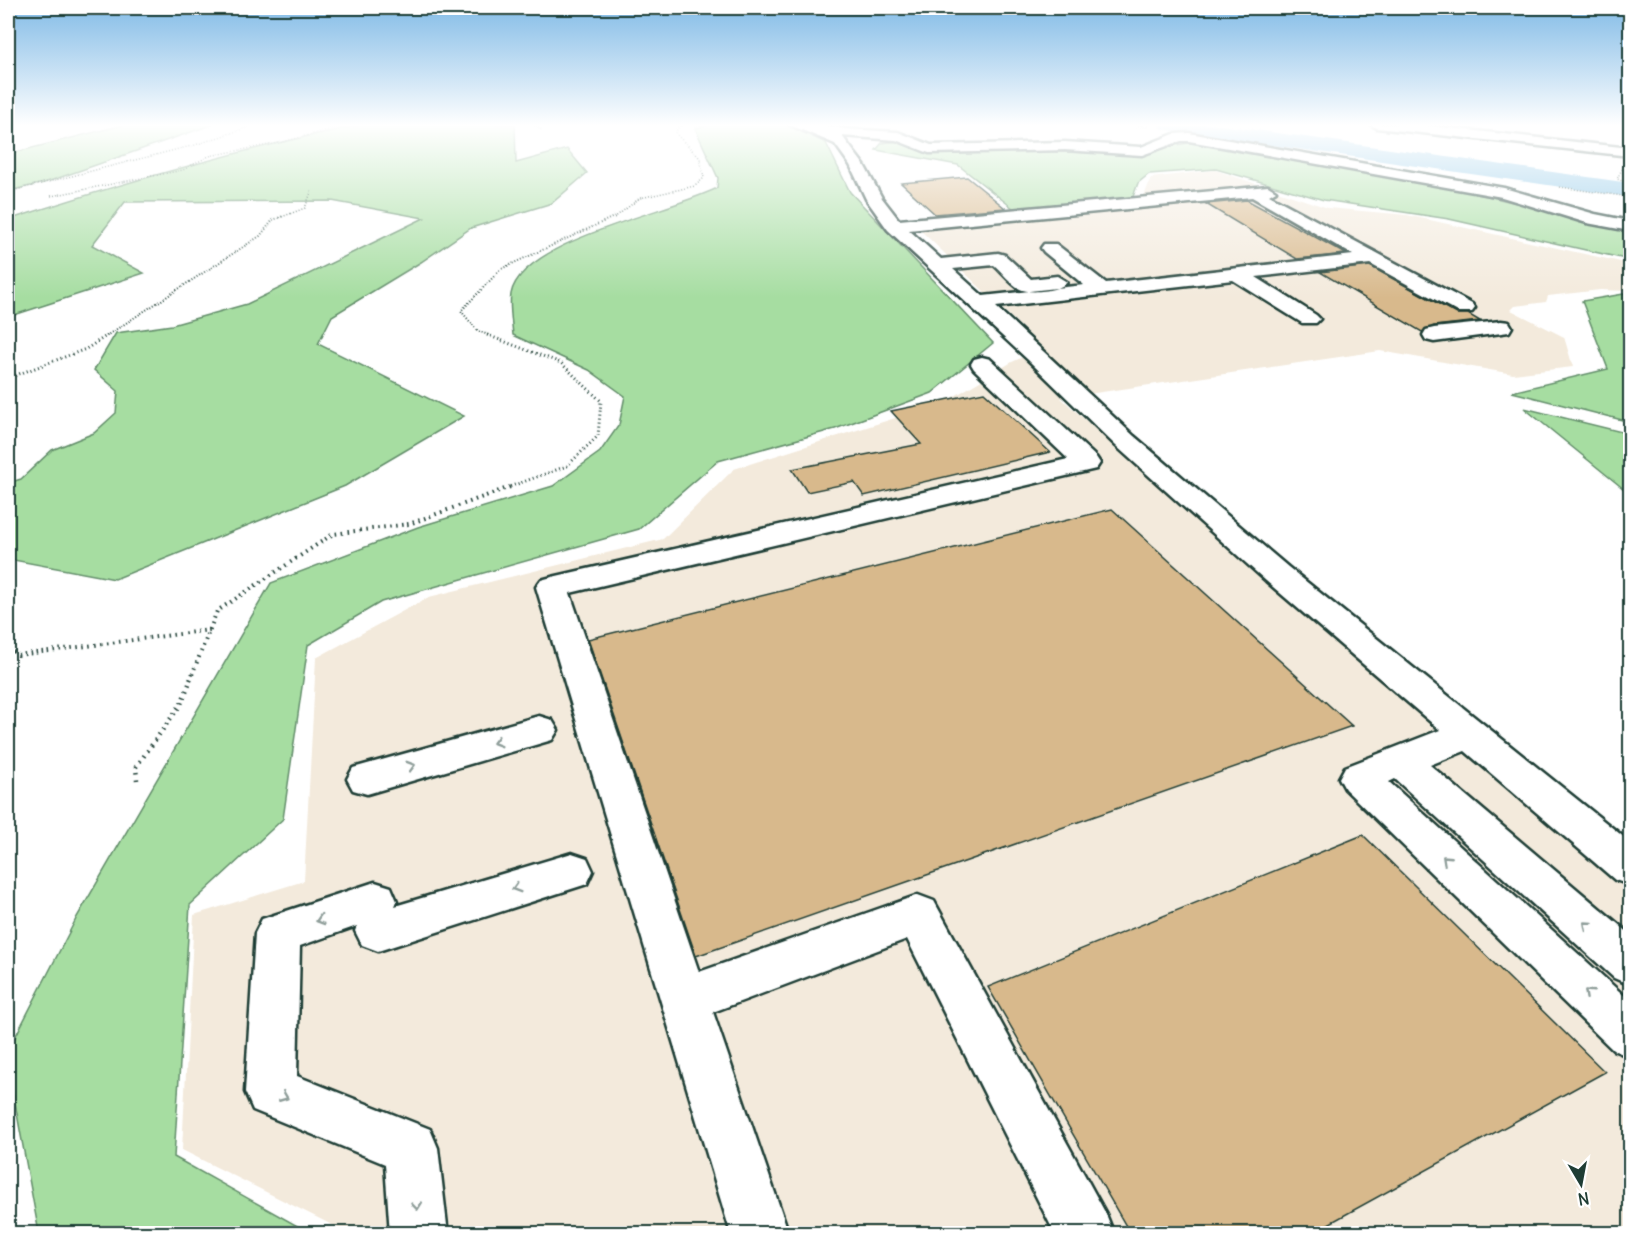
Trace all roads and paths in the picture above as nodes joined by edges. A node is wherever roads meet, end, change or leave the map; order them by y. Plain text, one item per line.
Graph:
1 (48, 182) edge
2 (123, 182) edge
3 (700, 182) edge
4 (865, 182) edge
5 (1442, 182) edge
6 (312, 190) dead end
7 (8, 192) edge
8 (51, 196) dead end
9 (894, 226) junction
10 (1630, 226) edge
11 (1050, 248) dead end
12 (1374, 258) junction
13 (938, 265) junction
14 (1237, 274) junction
15 (1101, 289) junction
16 (1075, 292) junction
17 (979, 303) junction
18 (1465, 308) dead end
19 (1309, 320) dead end
20 (1501, 327) dead end
21 (1434, 335) dead end
22 (982, 364) dead end
23 (8, 378) edge
24 (210, 630) junction
25 (8, 648) edge
26 (539, 730) dead end
27 (1470, 734) junction
28 (1401, 761) junction
29 (367, 779) dead end
30 (137, 780) dead end
31 (1630, 867) edge
32 (572, 871) dead end
33 (1630, 963) edge
34 (685, 1000) junction
35 (1630, 1033) edge
36 (419, 1233) edge
37 (760, 1233) edge
38 (1086, 1233) edge

1 - 7 path
2 - 8 path
3 - 24 path
4 - 9 street
5 - 10 street
6 - 23 path
9 - 12 street
9 - 13 street
11 - 15 street
12 - 14 street
12 - 18 street
13 - 16 street
13 - 17 street
14 - 15 street
14 - 19 street
15 - 16 street
16 - 17 street
17 - 27 street
20 - 21 street
22 - 34 street
24 - 25 path
24 - 30 path
26 - 29 street
27 - 28 street
27 - 31 street
33 -> 28 street
35 -> 28 street
32 -> 36 street
34 - 37 street
34 - 38 street

